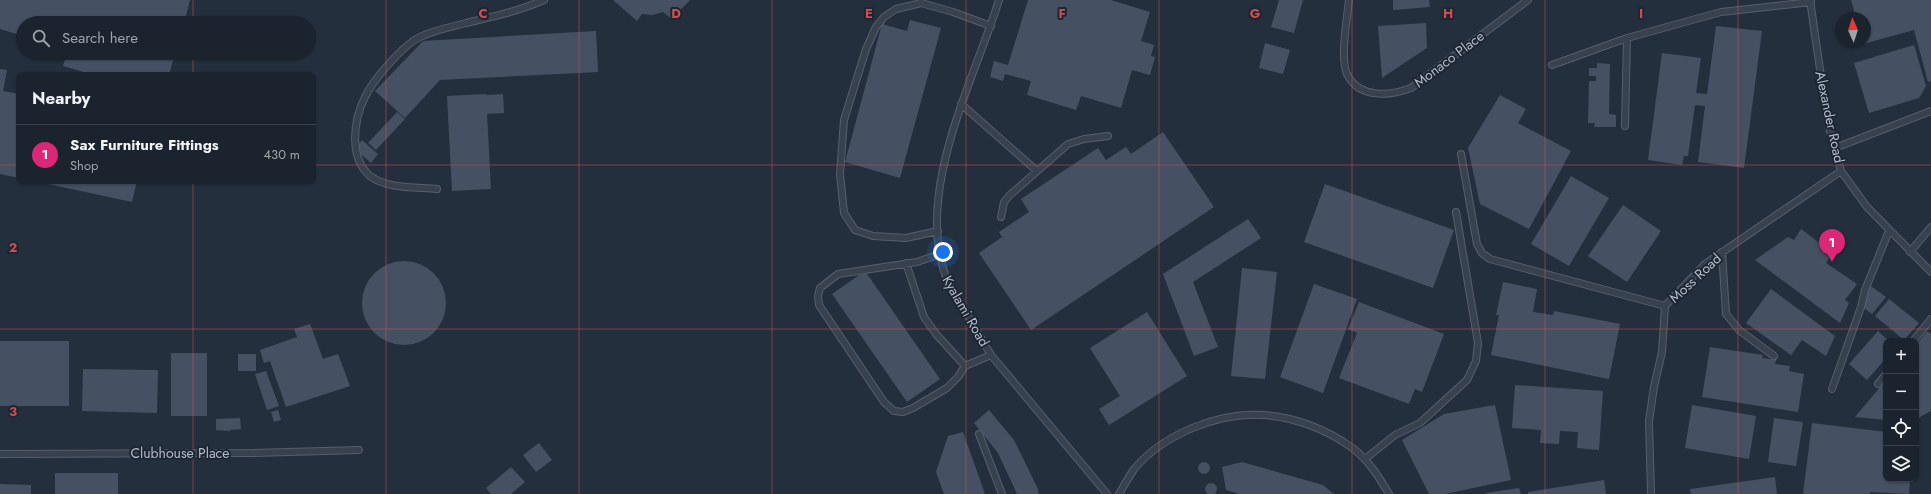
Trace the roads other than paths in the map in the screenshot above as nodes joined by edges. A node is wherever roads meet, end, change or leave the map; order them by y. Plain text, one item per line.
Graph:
1 (544, 0) edge
2 (999, 0) edge
3 (1349, 0) edge
4 (1528, 0) edge
5 (1811, 1) edge
6 (991, 26) junction
7 (1626, 38) junction
8 (1552, 65) dead end
9 (961, 104) junction
10 (1931, 111) edge
11 (1625, 126) dead end
12 (1108, 136) dead end
13 (1835, 148) junction
14 (1461, 154) dead end
15 (1037, 171) junction
16 (1841, 171) junction
17 (437, 189) dead end
18 (1456, 212) dead end
19 (1001, 217) dead end
20 (1931, 227) edge
21 (938, 231) junction
22 (1889, 231) junction
23 (1722, 252) junction
24 (1910, 252) junction
25 (940, 254) junction
26 (906, 263) junction
27 (1931, 272) edge
28 (1665, 306) junction
29 (1931, 319) edge
30 (1915, 338) edge
31 (991, 355) junction
32 (1774, 356) dead end
33 (965, 366) junction
34 (1883, 378) edge
35 (1878, 384) dead end
36 (1832, 389) dead end
37 (979, 434) dead end
38 (359, 450) dead end
39 (0, 454) edge
40 (1365, 459) junction
41 (1002, 494) edge
42 (1107, 494) edge
43 (1119, 494) edge
44 (1389, 494) edge
45 (1650, 494) edge

1 - 17 lane
2 - 6 lane, Kyalami Road
3 - 4 lane, Monaco Place
5 - 7 lane
5 - 13 lane, Alexander Road
6 - 9 lane, Kyalami Road
6 - 21 lane
7 - 8 lane
7 - 11 lane
9 - 15 lane
9 - 21 lane, Kyalami Road
10 - 13 lane
12 - 15 lane
13 - 16 lane, Alexander Road
14 - 28 lane
15 - 19 lane
16 - 22 lane, Alexander Road
16 - 23 lane, Moss Road
18 - 40 lane
20 - 24 lane
21 - 25 lane, Kyalami Road
22 - 24 lane, Alexander Road
22 - 36 lane
23 - 28 lane, Moss Road
23 - 32 lane
24 - 27 lane, Alexander Road
25 - 26 lane
25 - 31 lane, Kyalami Road
26 - 33 lane
26 - 33 lane
28 - 45 lane, Moss Road
29 - 30 lane
31 - 33 lane
31 - 42 lane, Kyalami Road
34 - 35 lane
37 - 41 lane
38 - 39 lane, Clubhouse Place
40 - 43 lane
40 - 44 lane

